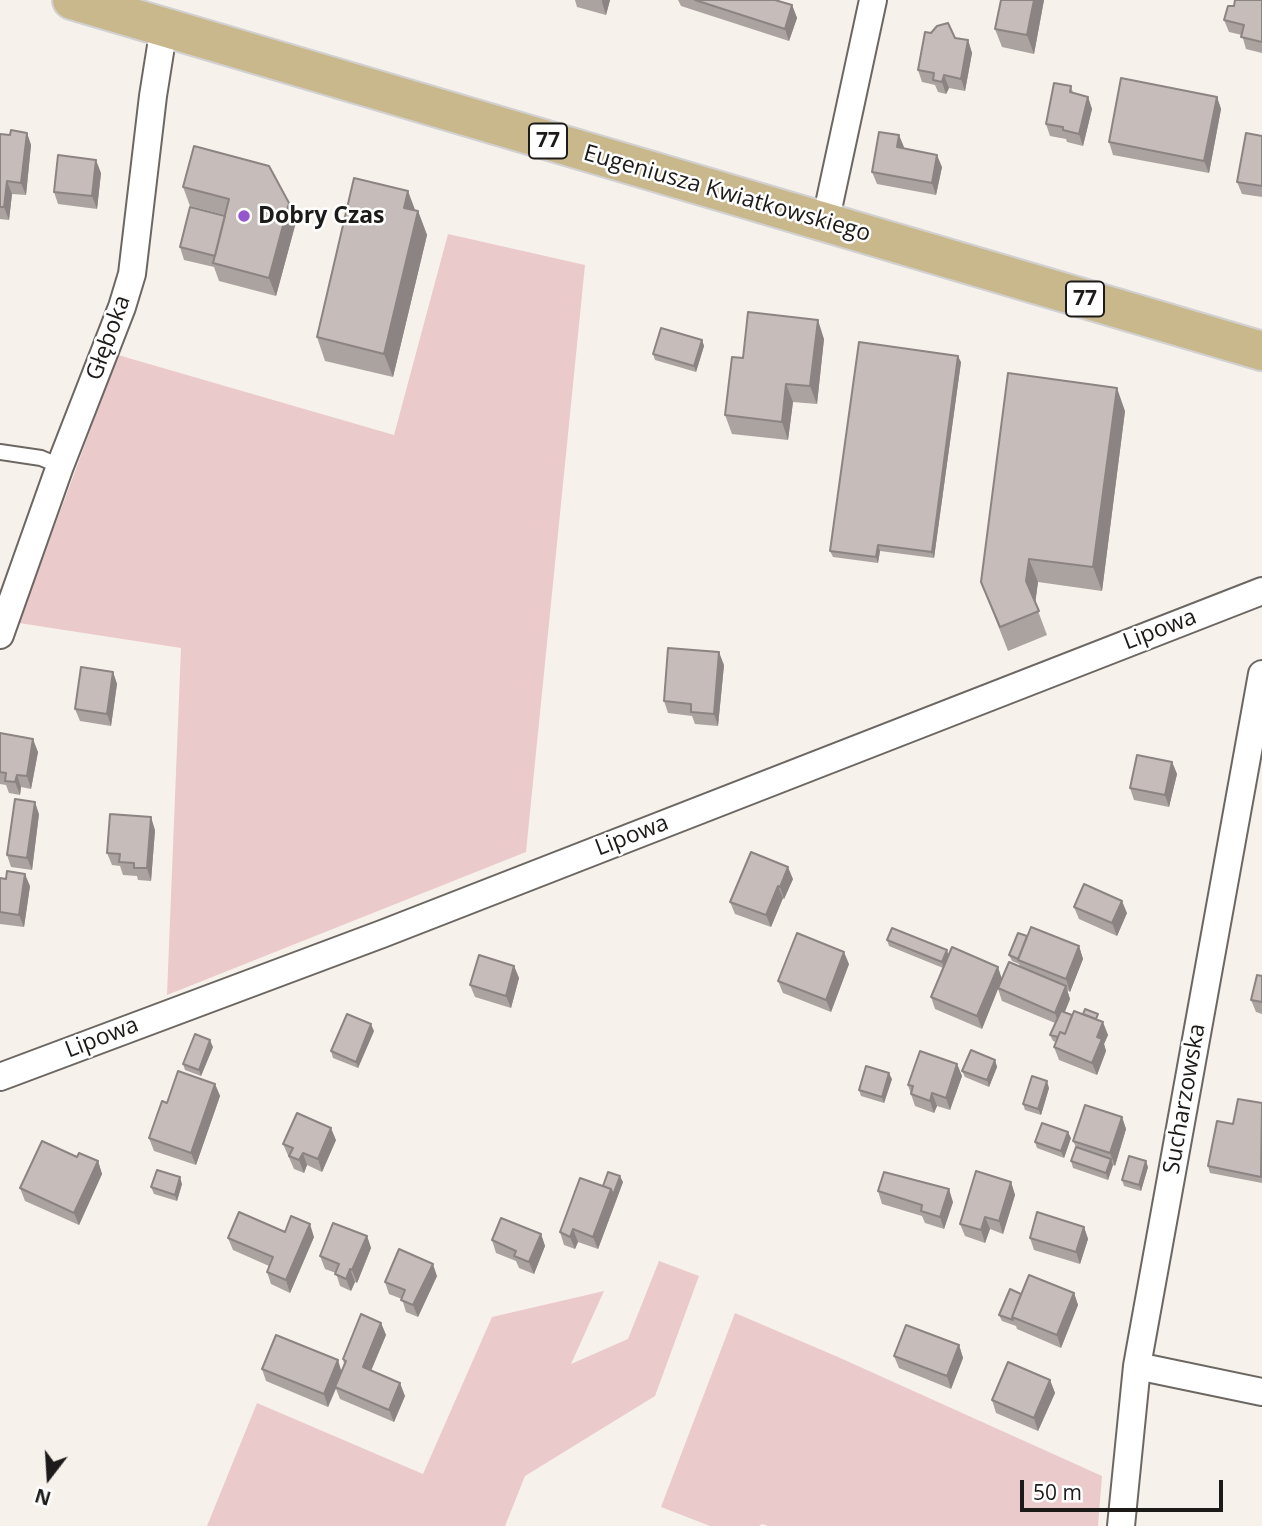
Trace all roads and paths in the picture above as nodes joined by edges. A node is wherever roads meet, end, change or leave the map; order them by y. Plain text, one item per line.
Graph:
1 (72, 0) edge
2 (873, 0) edge
3 (151, 16) edge
4 (825, 223) junction
5 (1262, 351) edge
6 (0, 452) edge
7 (60, 466) junction
8 (1262, 591) edge
9 (0, 635) edge
10 (1262, 674) edge
11 (0, 1077) edge
12 (1136, 1366) junction
13 (1262, 1392) edge
14 (1121, 1526) edge

1 - 3 main road, Eugeniusza Kwiatkowskiego / 77
2 - 4 street
3 - 4 main road, Eugeniusza Kwiatkowskiego / 77
3 - 7 street, Głęboka
4 - 5 main road, Eugeniusza Kwiatkowskiego / 77
6 - 7 lane
7 - 9 street, Głęboka
8 - 11 street, Lipowa
10 - 12 street, Sucharzowska
12 - 13 street
12 - 14 street, Sucharzowska

